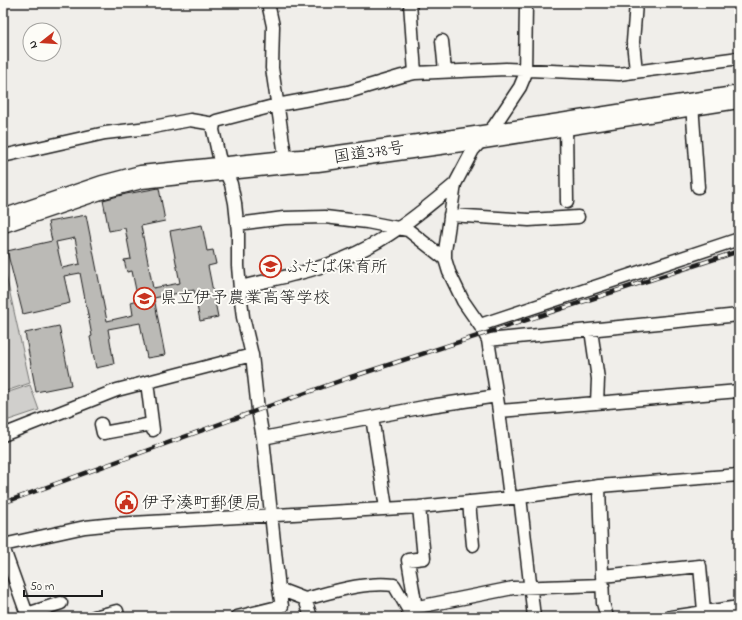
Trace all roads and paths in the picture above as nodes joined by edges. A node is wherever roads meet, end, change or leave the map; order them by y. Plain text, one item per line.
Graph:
1 (268, 3) edge
2 (410, 3) edge
3 (526, 3) edge
4 (636, 3) edge
5 (442, 41) dead end
6 (739, 58) edge
7 (525, 69) junction
8 (445, 71) junction
9 (636, 71) junction
10 (415, 73) junction
11 (739, 97) edge
12 (692, 104) junction
13 (277, 105) junction
14 (214, 124) junction
15 (566, 124) junction
16 (483, 137) junction
17 (3, 156) edge
18 (286, 162) junction
19 (225, 169) junction
20 (455, 184) junction
21 (698, 187) dead end
22 (567, 202) dead end
23 (450, 215) junction
24 (578, 217) dead end
25 (3, 221) edge
26 (237, 224) junction
27 (399, 228) junction
28 (739, 239) edge
29 (445, 259) junction
30 (240, 287) junction
31 (739, 315) edge
32 (480, 325) junction
33 (591, 330) junction
34 (488, 340) junction
35 (252, 355) junction
36 (147, 382) junction
37 (739, 391) edge
38 (497, 396) junction
39 (597, 403) junction
40 (499, 412) junction
41 (372, 417) junction
42 (101, 424) dead end
43 (3, 435) edge
44 (263, 438) junction
45 (739, 475) edge
46 (599, 486) junction
47 (515, 497) junction
48 (469, 502) junction
49 (419, 507) junction
50 (386, 508) junction
51 (270, 515) junction
52 (473, 545) dead end
53 (3, 546) edge
54 (603, 580) junction
55 (530, 588) junction
56 (279, 589) junction
57 (305, 599) junction
58 (62, 603) dead end
59 (739, 606) edge
60 (411, 611) edge
61 (704, 612) junction
62 (27, 615) edge
63 (94, 617) edge
64 (118, 617) edge
65 (237, 617) edge
66 (311, 617) edge
67 (534, 617) edge
68 (607, 617) edge
69 (672, 617) edge

1 - 13 street
2 - 10 street
3 - 7 street
4 - 9 street
5 - 8 street
6 - 9 street
7 - 8 street
7 - 9 street
7 - 16 street
8 - 10 street
10 - 13 street
11 - 12 highway, 国道378号
12 - 15 highway, 国道378号
12 - 21 street
13 - 14 street
13 - 18 street
14 - 17 street
14 - 19 street
15 - 16 highway, 国道378号
15 - 22 street
16 - 18 highway, 国道378号
16 - 20 street
18 - 19 highway, 国道378号
19 - 25 highway, 国道378号
19 - 26 street
20 - 23 street
20 - 27 street
23 - 24 street
23 - 29 street
26 - 27 street
26 - 30 street
27 - 29 street
27 - 30 street
28 - 32 street
29 - 32 street
30 - 35 street
31 - 33 street
32 - 34 street
33 - 34 street
33 - 39 street
34 - 38 street
35 - 36 street
35 - 44 street
36 - 42 street
36 - 43 street
37 - 39 street
38 - 40 street
38 - 41 street
39 - 40 street
40 - 47 street
41 - 44 street
41 - 50 street
44 - 51 street
45 - 46 street
46 - 47 street
46 - 54 street
47 - 48 street
47 - 55 street
48 - 49 street
48 - 52 street
49 - 50 street
49 - 60 street
50 - 51 street
51 - 53 street
51 - 56 street
53 - 62 street
54 - 55 street
54 - 61 street
54 - 68 street
55 - 60 street
55 - 67 street
56 - 57 street
56 - 65 street
57 - 60 street
57 - 66 street
58 - 62 street
59 - 61 street
61 - 69 street
63 - 64 street

